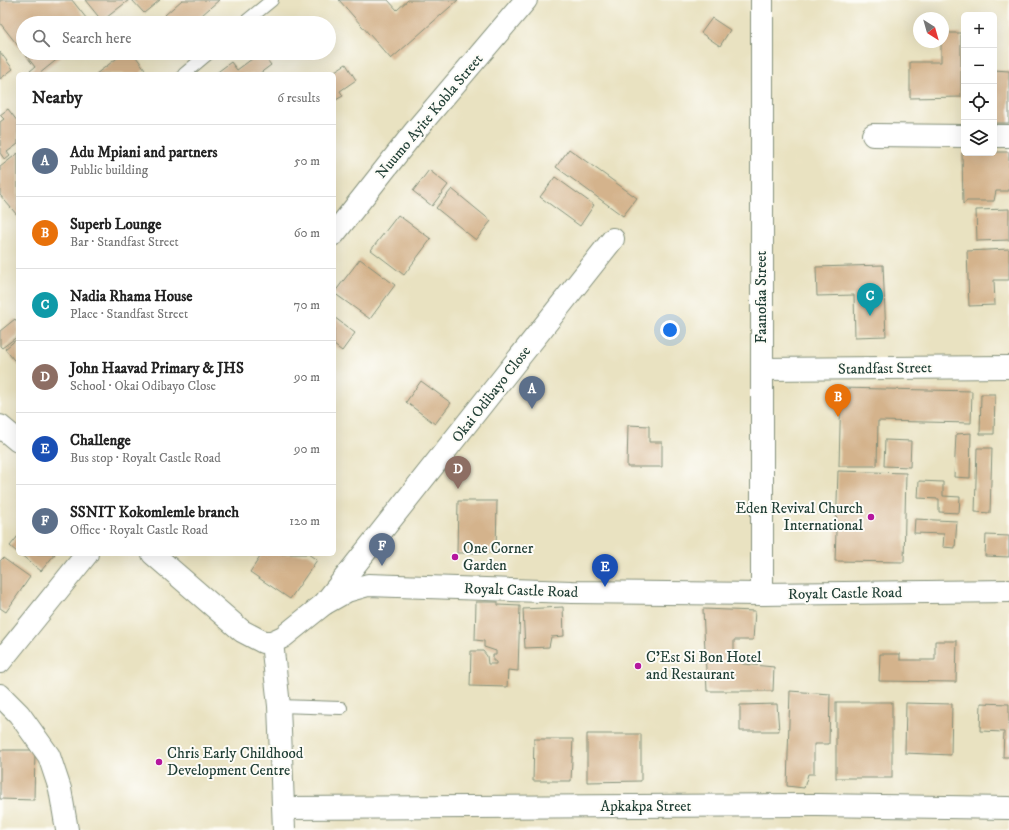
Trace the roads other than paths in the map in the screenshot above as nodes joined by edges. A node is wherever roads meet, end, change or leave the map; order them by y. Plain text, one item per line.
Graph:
1 (272, 0) edge
2 (526, 0) edge
3 (762, 0) edge
4 (253, 16) edge
5 (201, 60) edge
6 (186, 72) edge
7 (873, 135) dead end
8 (961, 136) edge
9 (997, 136) edge
10 (1009, 136) edge
11 (336, 231) edge
12 (613, 239) dead end
13 (1009, 367) edge
14 (762, 369) junction
15 (0, 426) edge
16 (16, 439) edge
17 (85, 556) edge
18 (155, 556) edge
19 (1009, 591) edge
20 (762, 594) junction
21 (324, 604) junction
22 (272, 642) junction
23 (0, 662) edge
24 (0, 695) edge
25 (279, 706) junction
26 (341, 708) dead end
27 (284, 808) junction
28 (1009, 808) edge
29 (66, 830) edge
30 (284, 830) edge

1 - 4 lane
2 - 11 street, Nuumo Ayite Kobla Street
3 - 14 street, Faanofaa Street
5 - 6 lane
7 - 8 street
9 - 10 street
12 - 21 street, Okai Odibayo Close
13 - 14 street, Standfast Street
14 - 20 street, Faanofaa Street
15 - 16 street
17 - 23 street
18 - 22 street
19 - 20 street, Royalt Castle Road
20 - 21 street, Royalt Castle Road
21 - 22 street, Royalt Castle Road
22 - 25 street
24 - 29 street
25 - 26 lane
25 - 27 street
27 - 28 street, Apkakpa Street
27 - 30 street

